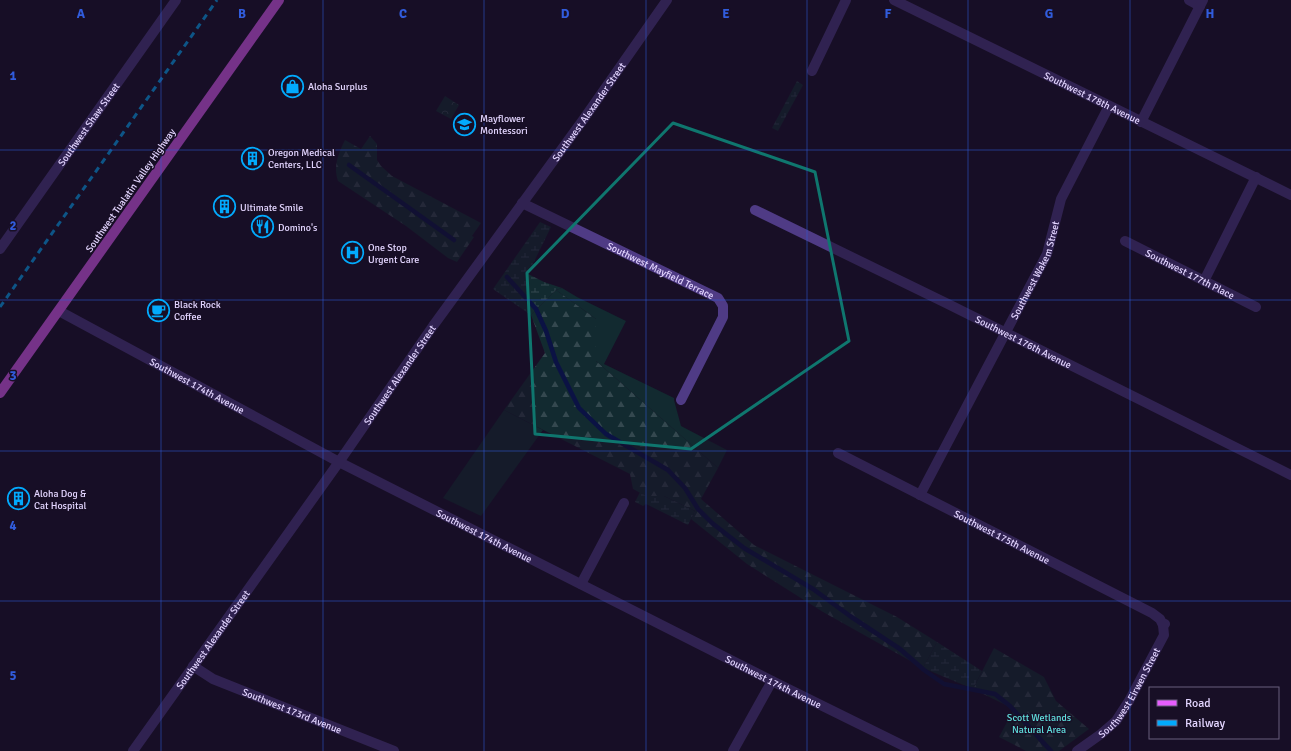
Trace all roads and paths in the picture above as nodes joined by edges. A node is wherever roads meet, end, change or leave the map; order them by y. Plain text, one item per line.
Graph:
1 (176, 0) edge
2 (280, 0) edge
3 (666, 0) edge
4 (846, 0) edge
5 (894, 0) edge
6 (1189, 0) edge
7 (1201, 3) edge
8 (812, 71) dead end
9 (1109, 106) junction
10 (1141, 122) junction
11 (1256, 178) junction
12 (1291, 195) edge
13 (522, 203) junction
14 (755, 210) dead end
15 (1125, 241) dead end
16 (0, 249) edge
17 (1204, 281) junction
18 (1256, 307) dead end
19 (59, 311) junction
20 (1006, 333) junction
21 (0, 393) edge
22 (681, 400) dead end
23 (838, 453) dead end
24 (339, 462) junction
25 (1291, 475) edge
26 (920, 495) junction
27 (624, 503) dead end
28 (582, 584) junction
29 (1164, 625) joint
30 (193, 666) junction
31 (772, 681) junction
32 (133, 751) edge
33 (394, 751) edge
34 (733, 751) edge
35 (914, 751) edge
36 (1077, 751) edge

1 - 16 street, Southwest Shaw Street
2 - 19 main road, Southwest Tualatin Valley Highway
3 - 13 street, Southwest Alexander Street
4 - 8 street
5 - 9 street, Southwest 178th Avenue
6 - 7 street
7 - 10 street
9 - 10 street, Southwest 178th Avenue
9 - 20 street, Southwest Wakem Street
10 - 11 street, Southwest 178th Avenue
11 - 12 street, Southwest 178th Avenue
11 - 17 street
13 - 22 street, Southwest Mayfield Terrace
13 - 24 street, Southwest Alexander Street
14 - 20 street, Southwest 176th Avenue
15 - 17 street, Southwest 177th Place
17 - 18 street, Southwest 177th Place
19 - 21 main road, Southwest Tualatin Valley Highway
19 - 24 street, Southwest 174th Avenue
20 - 25 street, Southwest 176th Avenue
20 - 26 street, Southwest Wakem Street
23 - 26 street, Southwest 175th Avenue
24 - 28 street, Southwest 174th Avenue
24 - 30 street, Southwest Alexander Street
26 - 29 street, Southwest 175th Avenue
27 - 28 street
28 - 31 street, Southwest 174th Avenue
29 - 36 street, Southwest Eirwen Street
30 - 32 street, Southwest Alexander Street
30 - 33 street, Southwest 173rd Avenue
31 - 34 street
31 - 35 street, Southwest 174th Avenue

